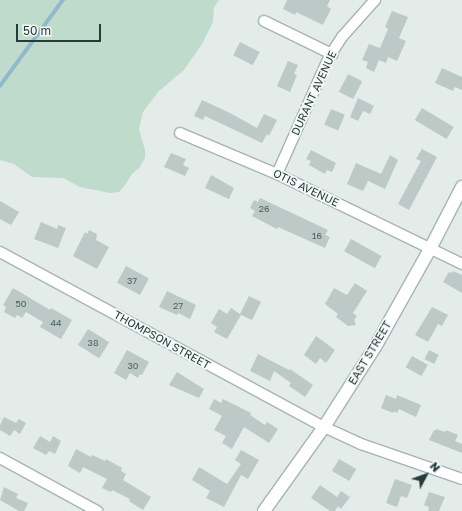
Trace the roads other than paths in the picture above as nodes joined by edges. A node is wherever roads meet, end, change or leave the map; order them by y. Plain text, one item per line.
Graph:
1 (375, 0) edge
2 (264, 21) dead end
3 (332, 54) junction
4 (180, 133) dead end
5 (277, 174) junction
6 (462, 187) edge
7 (430, 248) junction
8 (0, 252) edge
9 (462, 264) edge
10 (324, 427) junction
11 (0, 458) edge
12 (462, 479) edge
13 (98, 511) edge
14 (264, 511) edge

1 - 3 street, DURANT AVENUE
2 - 3 street
3 - 5 street, DURANT AVENUE
4 - 5 street, OTIS AVENUE
5 - 7 street, OTIS AVENUE
6 - 7 main road, EAST STREET
7 - 9 street, OTIS AVENUE
7 - 10 main road, EAST STREET
8 - 10 street, THOMPSON STREET
10 - 12 street, THOMPSON STREET
10 - 14 main road, EAST STREET
11 - 13 street

